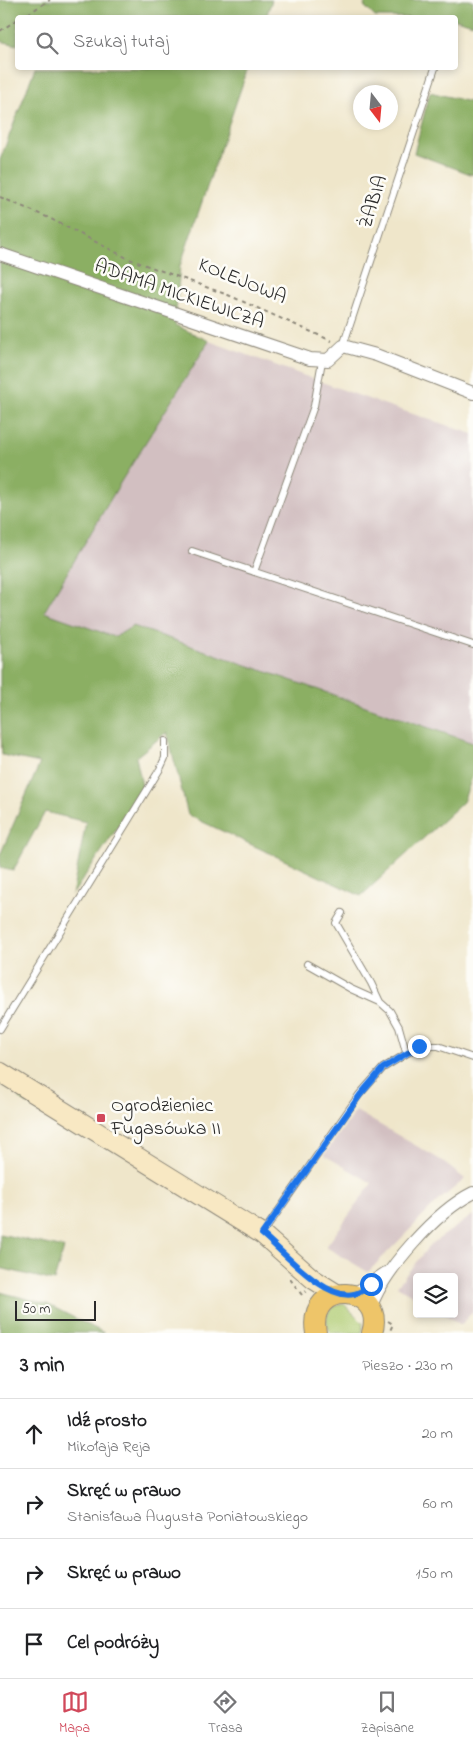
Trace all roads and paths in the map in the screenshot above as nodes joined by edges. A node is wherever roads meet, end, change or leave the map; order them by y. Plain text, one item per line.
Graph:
1 (50, 0) edge
2 (24, 15) edge
3 (15, 21) edge
4 (0, 31) edge
5 (434, 70) edge
6 (0, 198) edge
7 (0, 254) edge
8 (343, 346) junction
9 (322, 361) junction
10 (473, 393) edge
11 (192, 551) dead end
12 (254, 572) junction
13 (473, 645) edge
14 (166, 741) dead end
15 (342, 913) dead end
16 (307, 964) dead end
17 (380, 1002) junction
18 (0, 1030) edge
19 (406, 1052) junction
20 (473, 1058) edge
21 (0, 1072) edge
22 (473, 1193) edge
23 (262, 1234) junction
24 (295, 1264) junction
25 (392, 1269) junction
26 (345, 1294) junction
27 (318, 1311) junction
28 (376, 1324) edge
29 (316, 1333) edge

1 - 2 path
3 - 4 path
5 - 8 lane, ŻABIA
6 - 8 path, KOLEJOWA
7 - 9 street, ADAMA MICKIEWICZA
8 - 9 street
8 - 10 street
9 - 12 lane
11 - 12 lane
12 - 13 lane
14 - 18 lane
15 - 17 lane
16 - 17 lane
17 - 19 lane
19 - 20 lane
19 - 23 lane
21 - 23 main road
22 - 25 street
23 - 24 main road
24 - 26 main road
24 - 27 main road
25 - 26 street
25 - 28 street
26 - 27 main road
26 - 28 main road
27 - 29 main road

